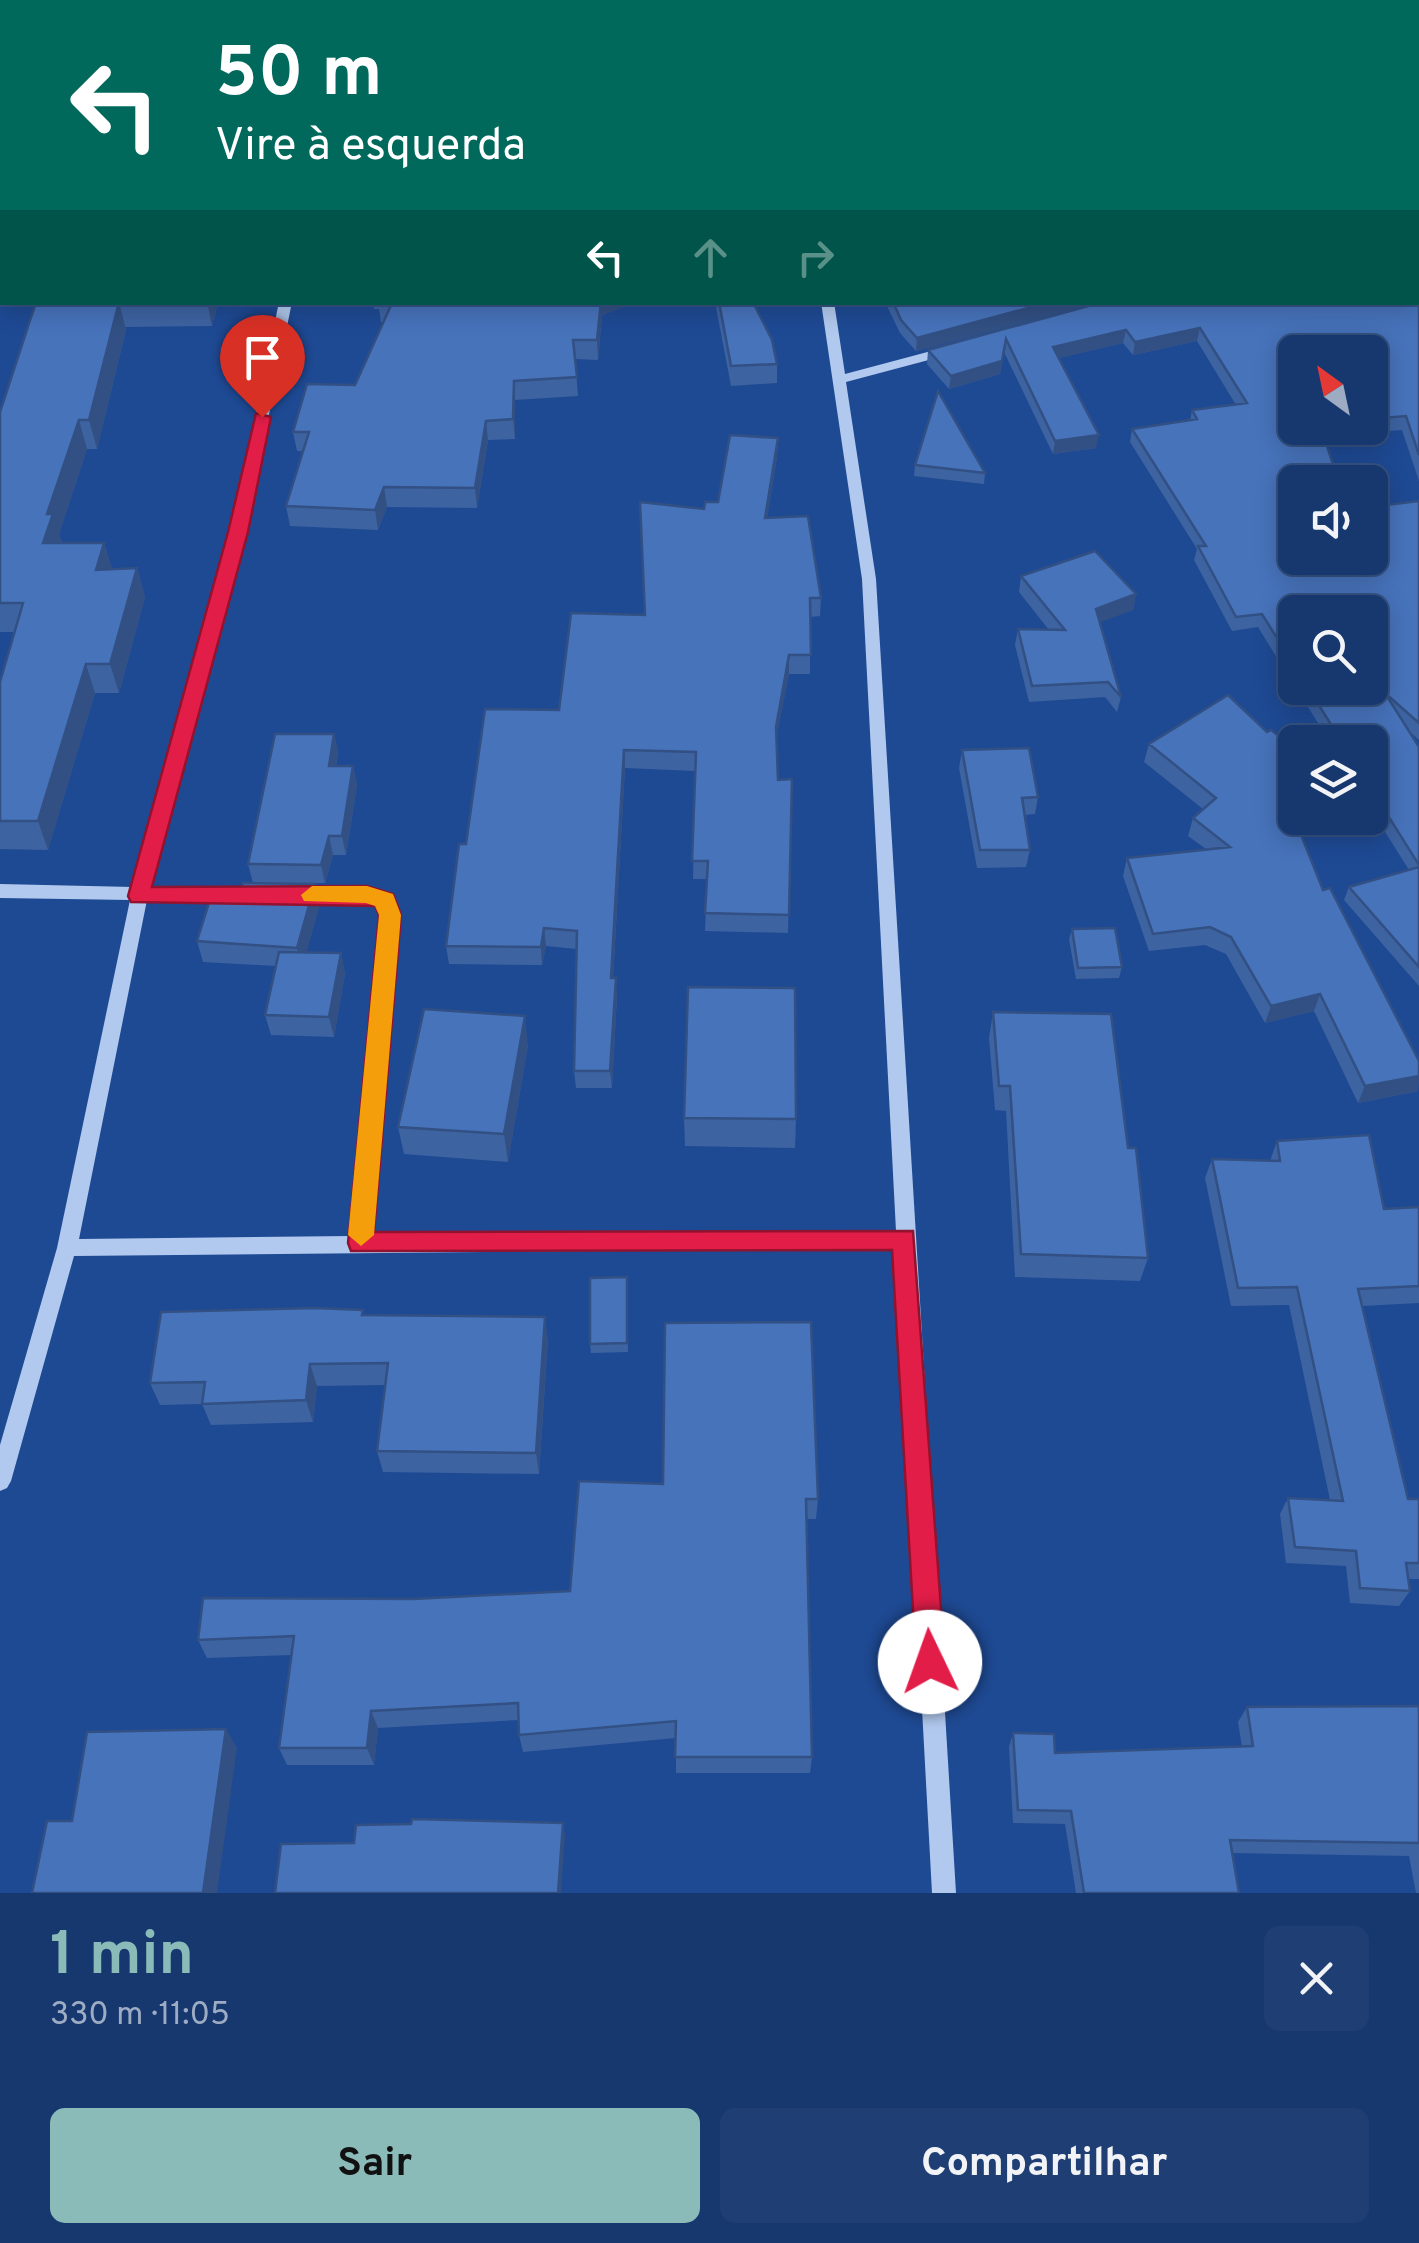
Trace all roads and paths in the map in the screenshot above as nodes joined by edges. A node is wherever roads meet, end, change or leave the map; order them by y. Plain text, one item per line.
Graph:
1 (285, 305) edge
2 (828, 305) edge
3 (975, 344) edge
4 (840, 379) junction
5 (0, 891) edge
6 (139, 896) junction
7 (904, 1239) junction
8 (360, 1243) junction
9 (67, 1248) junction
10 (0, 1481) edge
11 (944, 1893) edge

1 - 6 street
2 - 4 street
3 - 4 street
4 - 7 street
5 - 6 street
6 - 8 street
6 - 9 street
7 - 8 street
7 - 11 street
8 - 9 street
9 - 10 street

